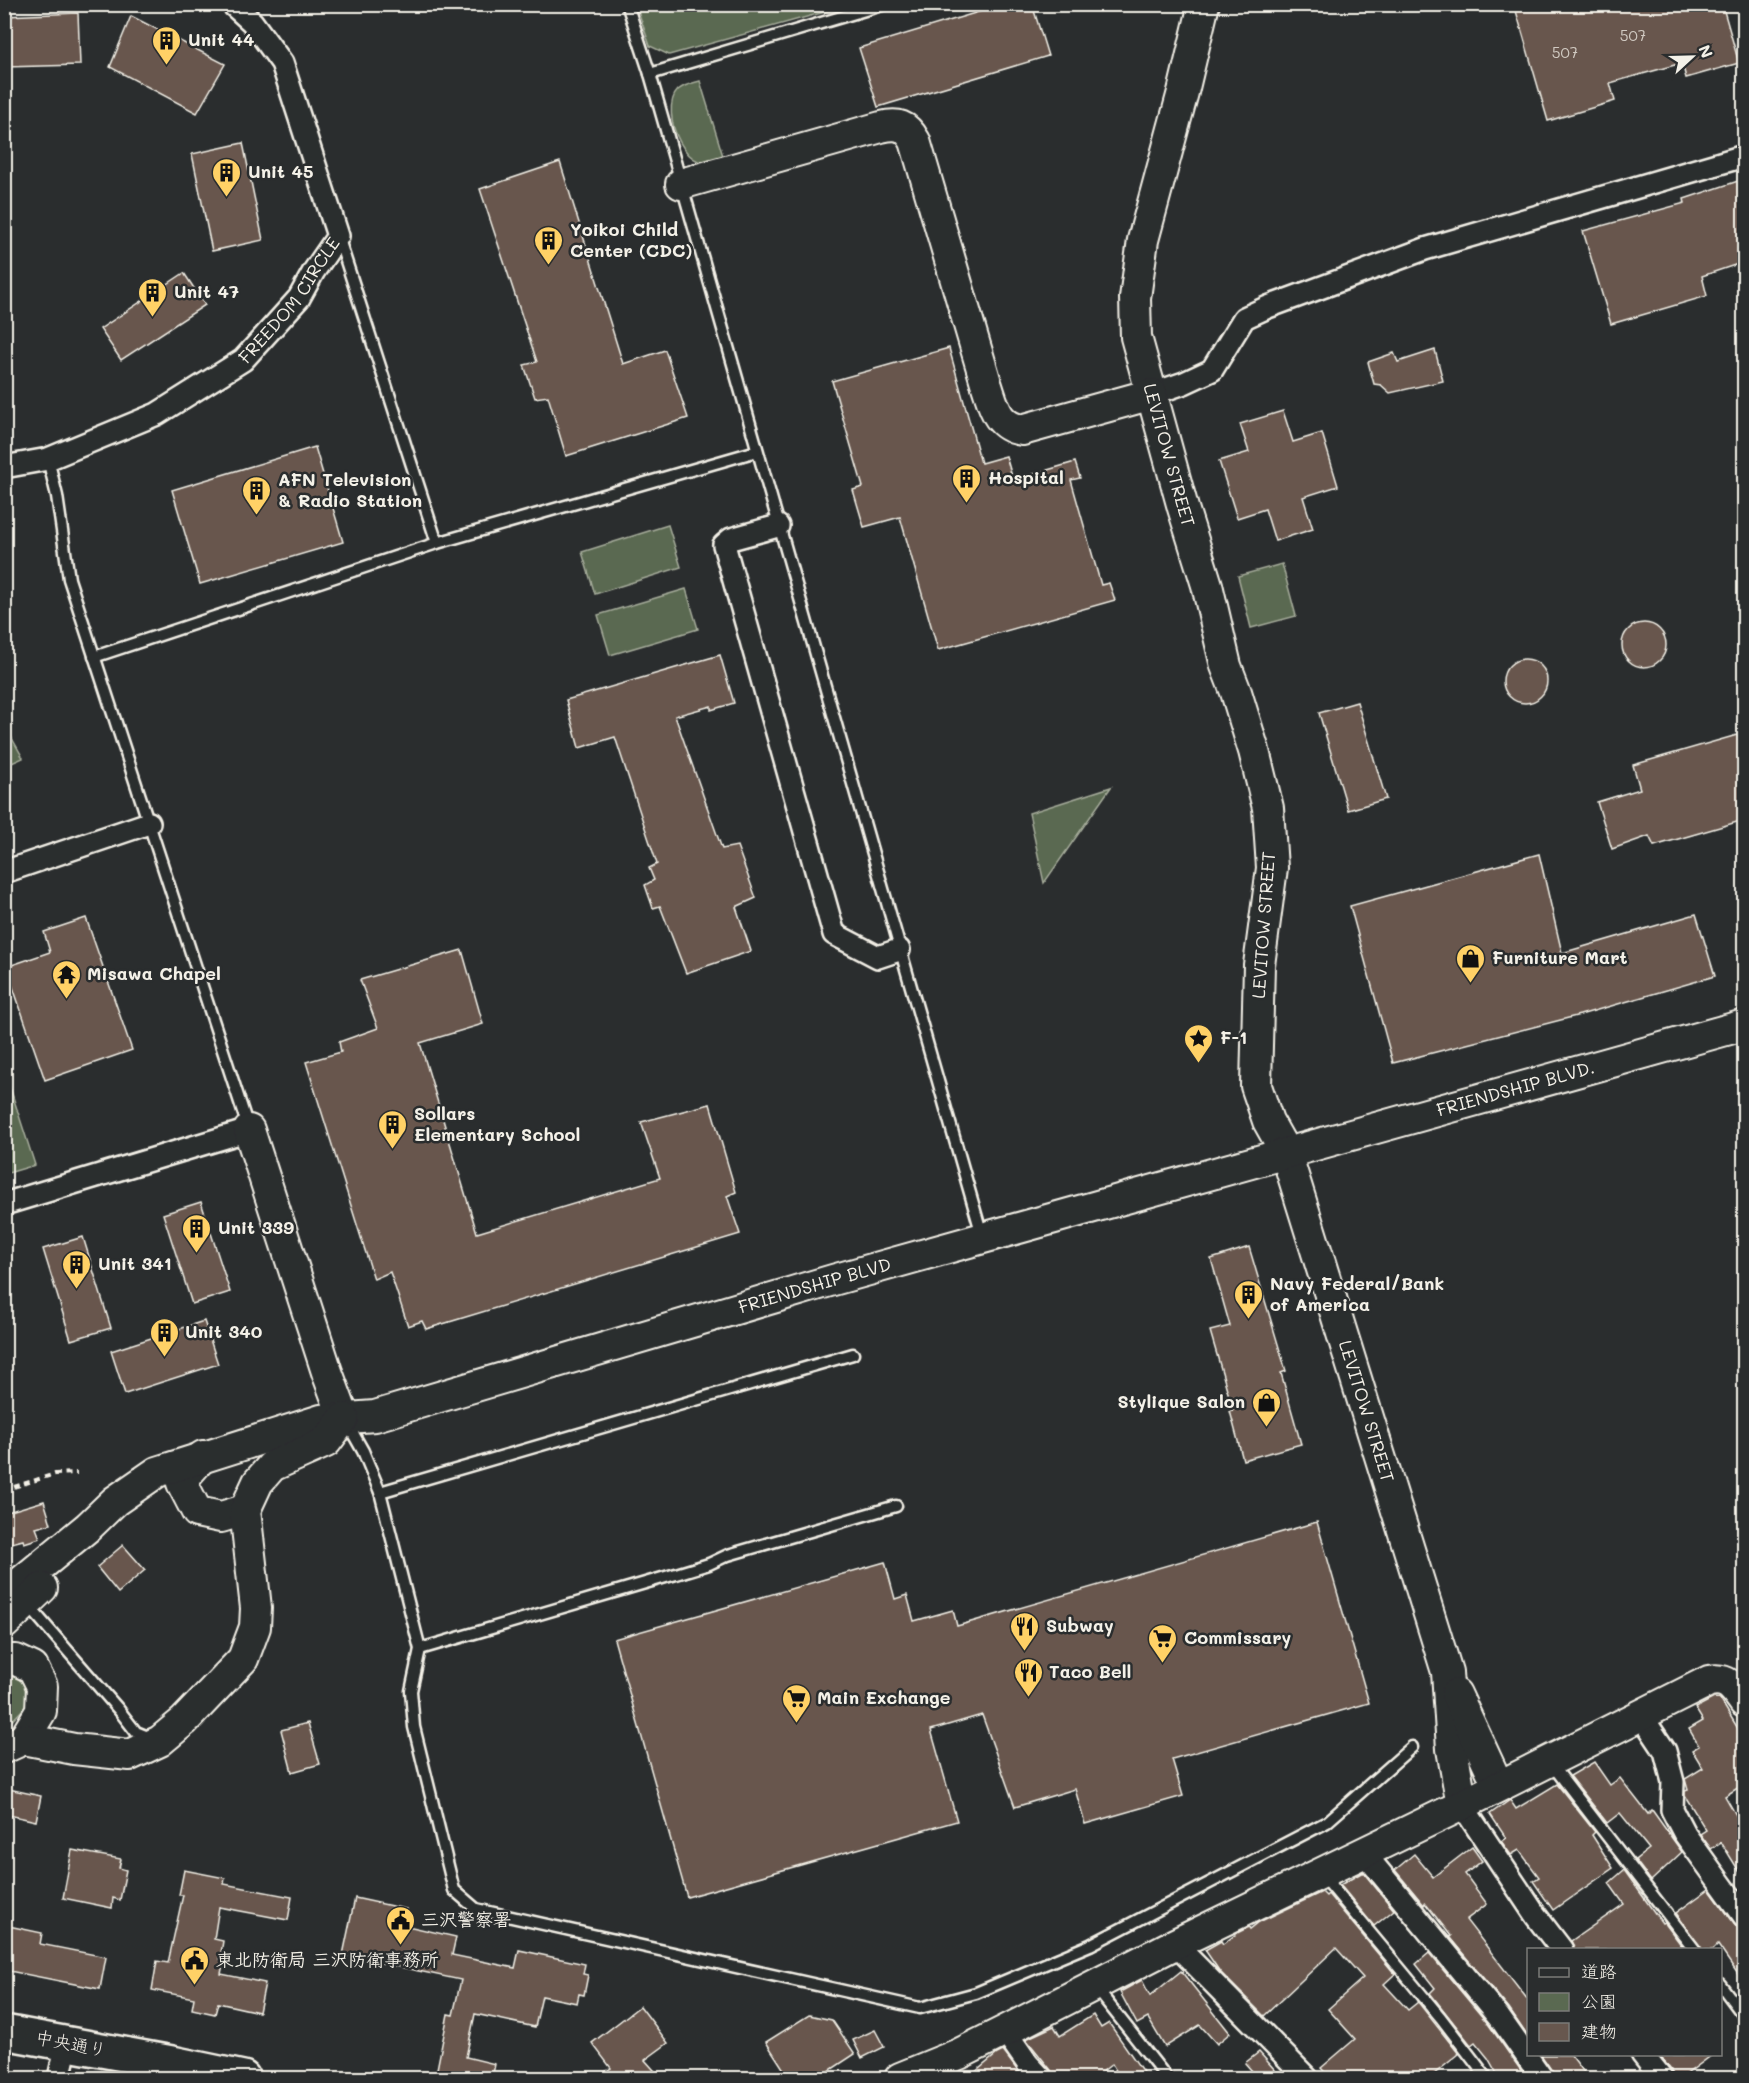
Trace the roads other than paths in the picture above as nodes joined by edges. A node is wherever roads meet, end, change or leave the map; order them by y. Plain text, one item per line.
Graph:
1 (232, 4) edge
2 (627, 4) edge
3 (885, 4) edge
4 (1204, 4) edge
5 (650, 74) junction
6 (1744, 156) edge
7 (681, 184) junction
8 (338, 236) junction
9 (1152, 394) junction
10 (757, 450) junction
11 (48, 459) junction
12 (4, 467) edge
13 (778, 526) junction
14 (437, 543) junction
15 (94, 657) junction
16 (149, 824) junction
17 (4, 872) edge
18 (899, 950) junction
19 (1744, 1025) edge
20 (249, 1130) junction
21 (1286, 1153) junction
22 (4, 1204) edge
23 (982, 1237) junction
24 (853, 1354) dead end
25 (344, 1418) junction
26 (195, 1465) junction
27 (380, 1492) junction
28 (896, 1506) dead end
29 (245, 1510) junction
30 (15, 1596) edge
31 (4, 1624) edge
32 (420, 1649) junction
33 (4, 1660) edge
34 (1447, 1672) junction
35 (1744, 1702) edge
36 (1641, 1715) junction
37 (160, 1742) junction
38 (14, 1743) edge
39 (1412, 1748) dead end
40 (1549, 1760) junction
41 (1498, 1785) junction
42 (1462, 1805) junction
43 (1364, 1853) junction
44 (1320, 1874) junction
45 (1744, 1916) edge
46 (1175, 1944) junction
47 (1560, 1948) edge
48 (1693, 1948) edge
49 (1094, 1985) junction
50 (1722, 1987) edge
51 (1744, 2016) edge
52 (4, 2031) edge
53 (1005, 2031) junction
54 (67, 2044) junction
55 (1643, 2056) edge
56 (59, 2079) edge
57 (243, 2079) edge
58 (900, 2079) edge
59 (1041, 2079) edge
60 (1167, 2079) edge
61 (1307, 2079) edge
62 (1487, 2079) edge
63 (1542, 2079) edge
64 (1661, 2079) edge

1 - 8 street, FREEDOM CIRCLE
2 - 5 lane
3 - 5 lane
4 - 9 street, LEVITOW STREET
5 - 7 lane
6 - 9 street
7 - 9 street
7 - 10 lane
8 - 11 street, FREEDOM CIRCLE
8 - 14 lane
9 - 21 street, LEVITOW STREET
10 - 13 lane
10 - 14 lane
11 - 12 street, FREEDOM CIRCLE
11 - 15 lane
13 - 18 lane
13 - 18 street
14 - 15 lane
15 - 16 lane
16 - 17 street
16 - 20 lane
18 - 23 lane
19 - 21 street, FRIENDSHIP BLVD.
20 - 22 street
20 - 25 street
21 - 23 street, FRIENDSHIP BLVD
21 - 34 street, LEVITOW STREET
23 - 25 street, FRIENDSHIP BLVD
24 - 27 lane
25 - 26 street, FRIENDSHIP BLVD
25 - 27 lane
25 - 29 street
26 - 29 street
26 - 30 street
26 - 30 street
27 - 32 lane
28 - 32 lane
29 - 37 street
30 - 31 street
30 - 37 lane
32 - 39 lane
33 - 38 street
34 - 41 street
34 - 42 street, LEVITOW STREET
35 - 36 street
36 - 40 street
36 - 45 street
37 - 38 street
40 - 41 street
40 - 48 lane
41 - 42 street
42 - 43 street
42 - 47 street
43 - 44 street
43 - 63 street
44 - 46 street
44 - 62 lane
46 - 49 street
46 - 61 street
49 - 53 street
49 - 60 lane
50 - 51 lane
52 - 54 main road, 中央通り
53 - 58 street
53 - 59 street
54 - 56 street
54 - 57 main road, 中央通り
55 - 64 street

